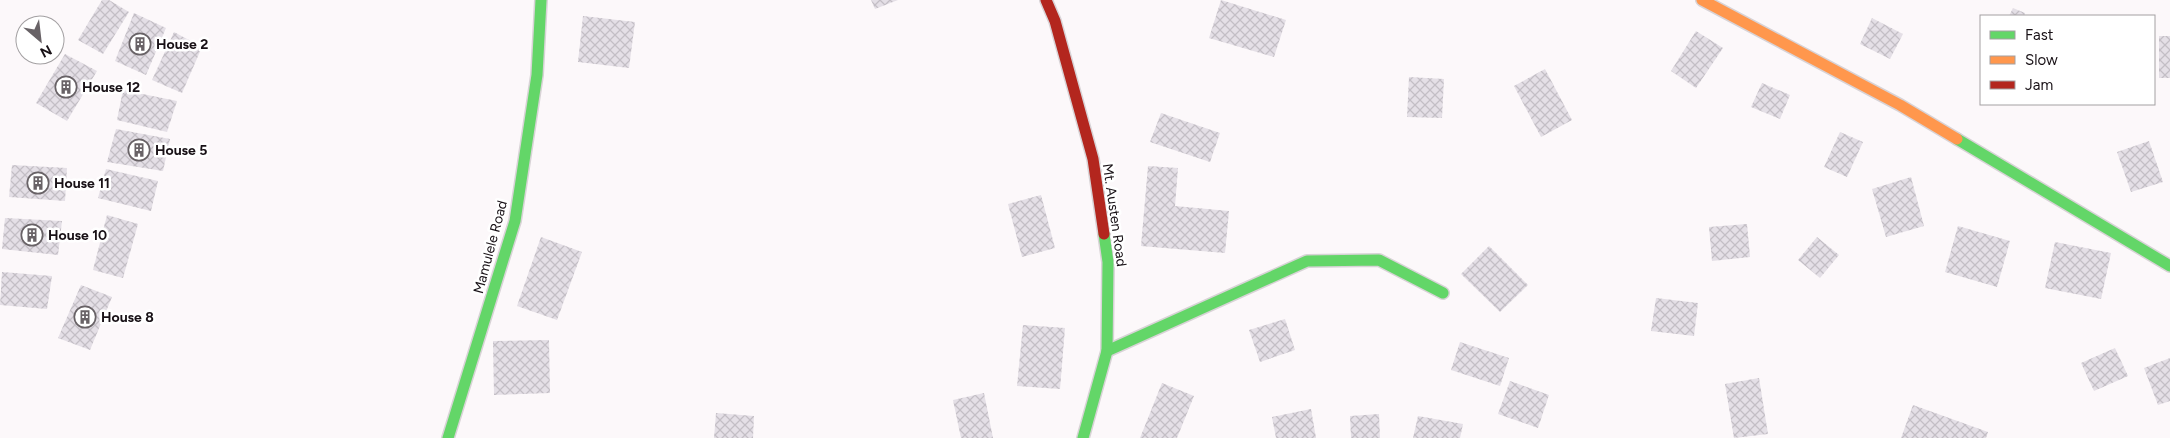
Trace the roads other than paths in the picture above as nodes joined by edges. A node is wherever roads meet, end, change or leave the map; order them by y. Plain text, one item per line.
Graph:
1 (541, 0) edge
2 (1046, 0) edge
3 (1702, 0) edge
4 (2170, 266) edge
5 (1443, 293) dead end
6 (1106, 352) junction
7 (448, 438) edge
8 (1083, 438) edge

1 - 7 street, Mamulele Road
2 - 6 street, Mt. Austen Road
3 - 4 street
5 - 6 street
6 - 8 street, Mt. Austen Road

